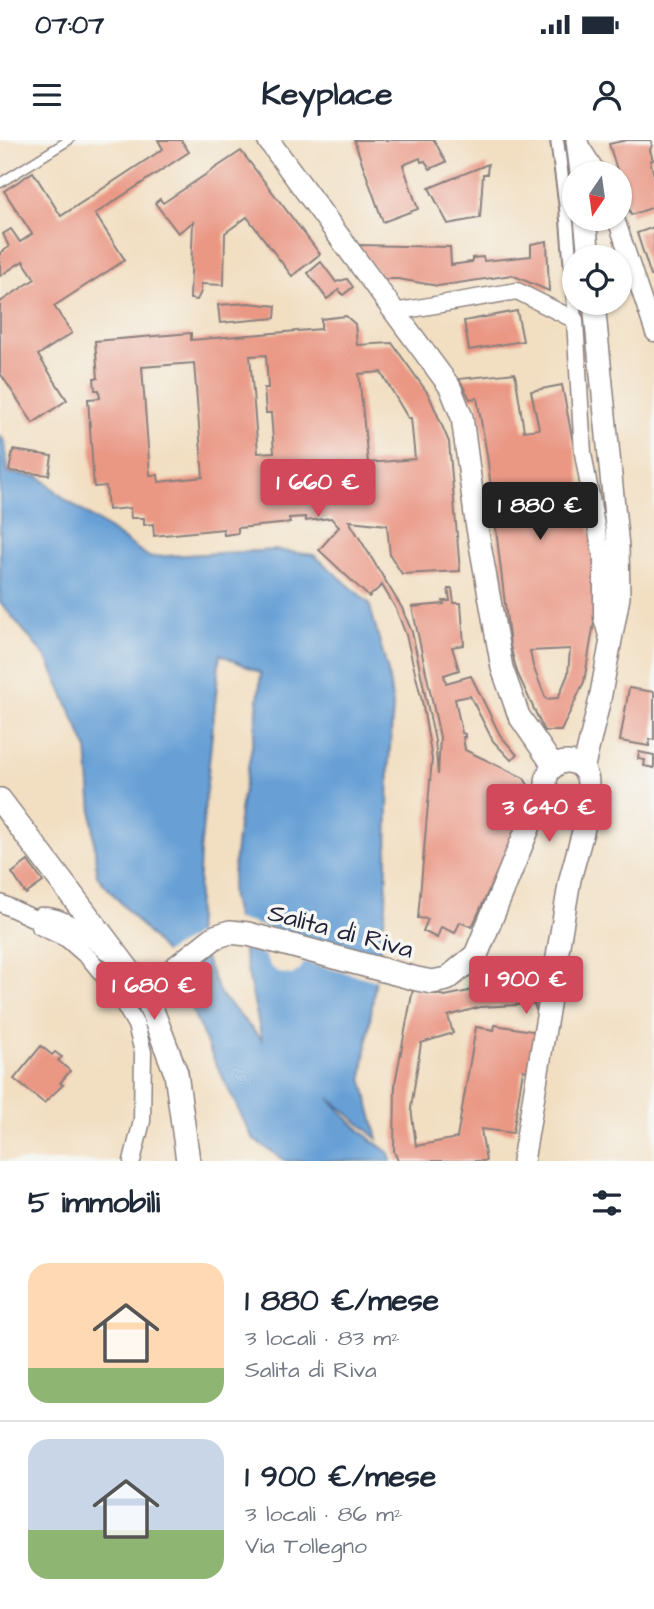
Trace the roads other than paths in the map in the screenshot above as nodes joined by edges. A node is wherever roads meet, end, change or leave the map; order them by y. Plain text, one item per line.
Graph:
1 (69, 140) edge
2 (268, 140) edge
3 (571, 140) edge
4 (577, 161) edge
5 (588, 161) edge
6 (0, 183) edge
7 (620, 231) edge
8 (394, 312) junction
9 (595, 315) edge
10 (575, 320) junction
11 (654, 333) edge
12 (610, 645) junction
13 (554, 767) junction
14 (583, 770) junction
15 (585, 793) junction
16 (553, 797) junction
17 (0, 800) edge
18 (570, 878) junction
19 (0, 903) edge
20 (42, 925) junction
21 (128, 968) junction
22 (153, 986) junction
23 (132, 1161) edge
24 (188, 1161) edge
25 (523, 1161) edge

1 - 6 lane
2 - 8 street
3 - 4 street
3 - 5 street
3 - 10 street
7 - 11 street
8 - 10 street
8 - 13 street
9 - 12 street
10 - 12 street
12 - 14 street
13 - 14 street
13 - 16 street
14 - 15 street
15 - 16 street
15 - 18 street
16 - 18 street
16 - 22 main road, Salita di Riva
17 - 21 main road
18 - 25 street
19 - 20 street
20 - 21 street
20 - 23 street
21 - 22 main road
22 - 24 main road

